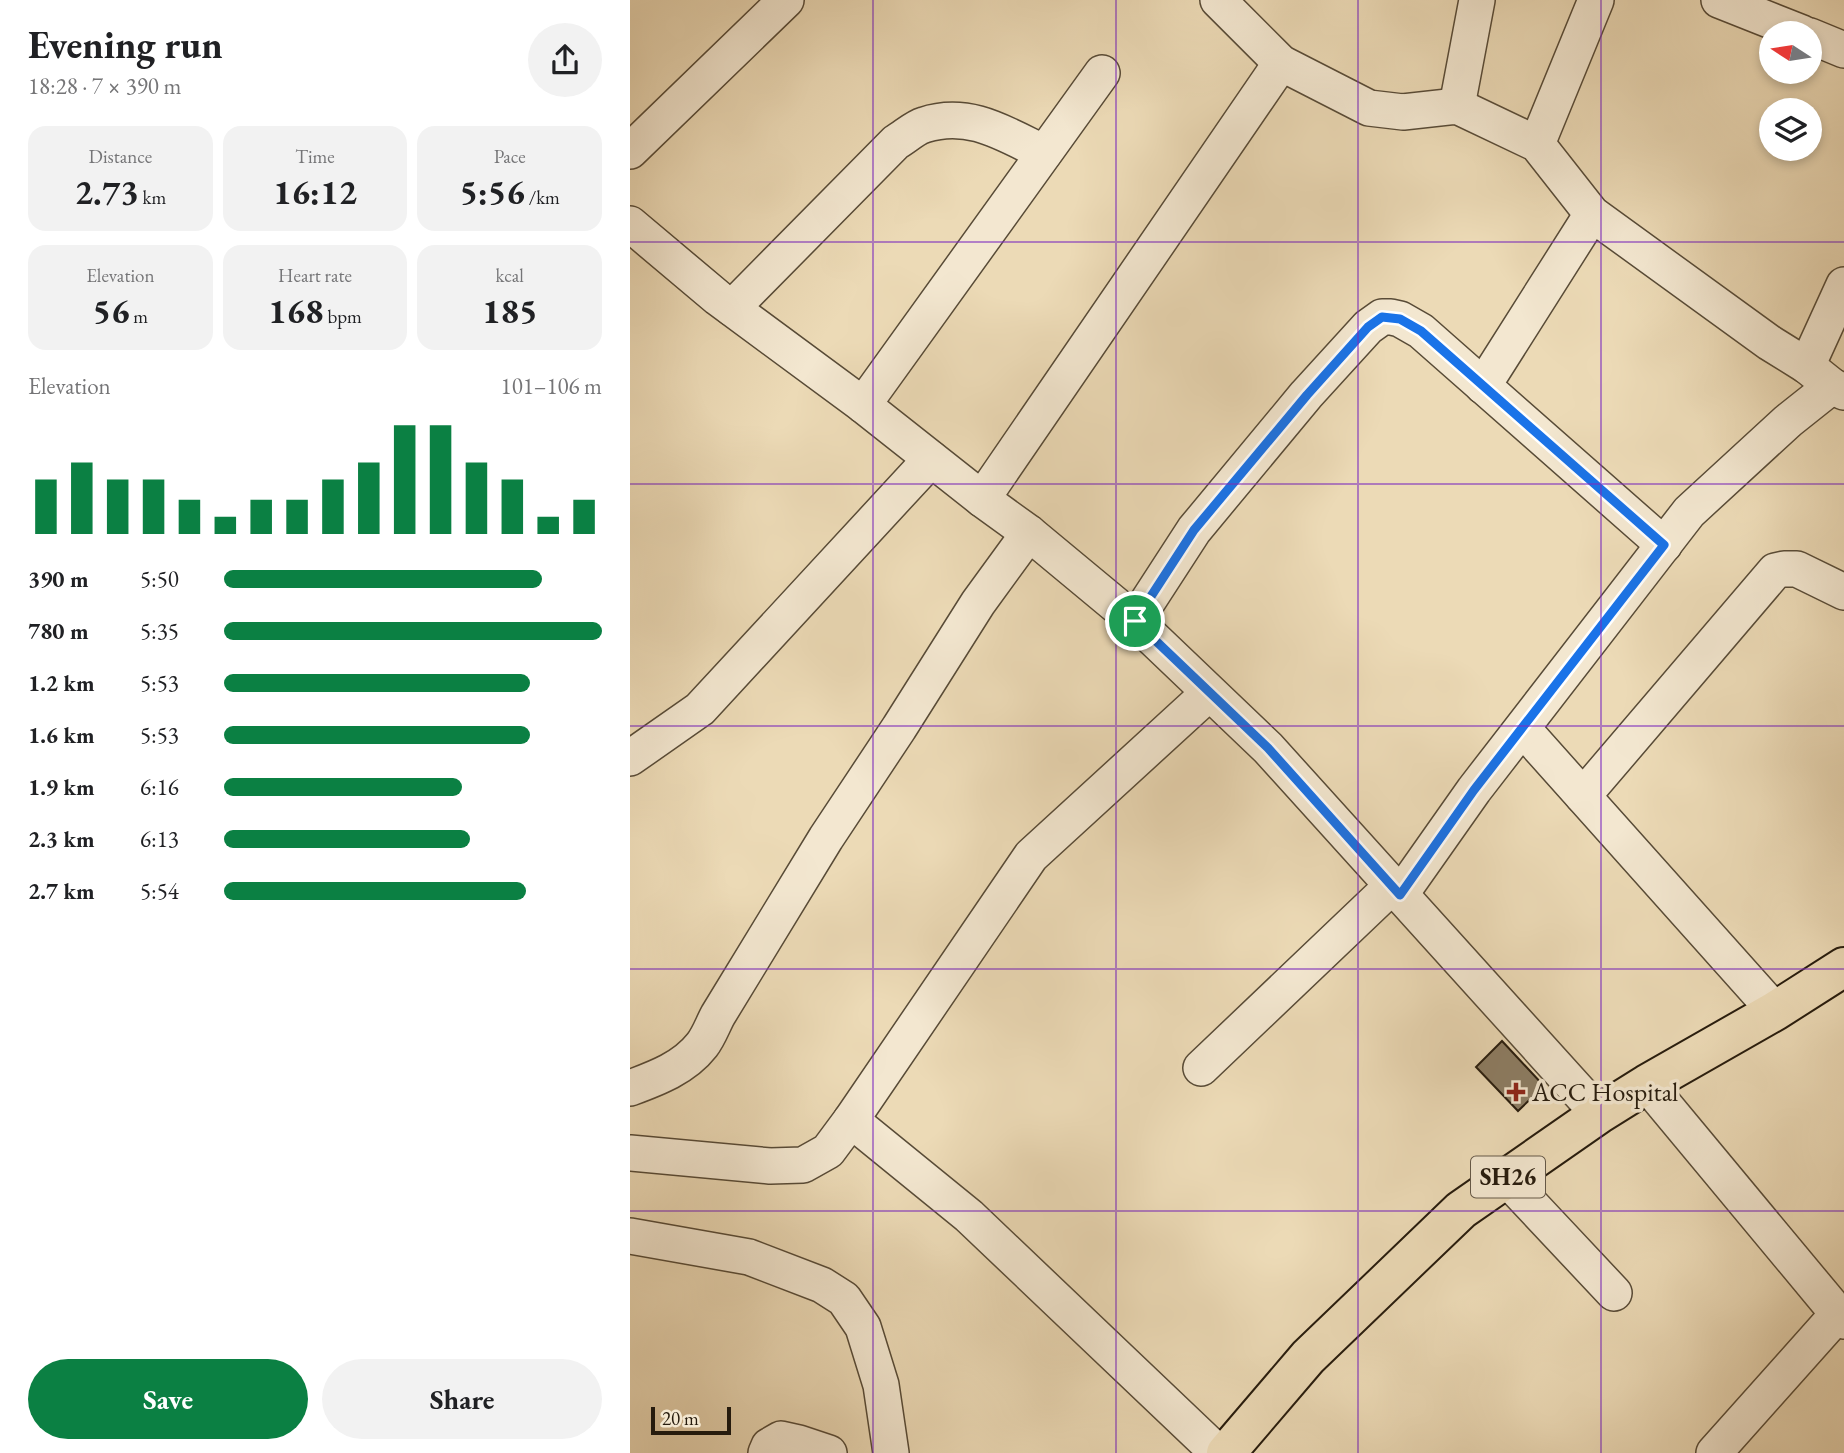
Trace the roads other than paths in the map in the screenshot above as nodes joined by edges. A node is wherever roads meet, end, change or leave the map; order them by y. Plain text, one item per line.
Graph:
1 (786, 0) edge
2 (1218, 0) edge
3 (1477, 0) edge
4 (1596, 0) edge
5 (1719, 0) edge
6 (1772, 21) edge
7 (1822, 41) edge
8 (1844, 50) edge
9 (1281, 63) junction
10 (1102, 73) dead end
11 (1457, 106) junction
12 (1537, 144) junction
13 (630, 151) edge
14 (1044, 153) junction
15 (1592, 214) junction
16 (630, 224) edge
17 (1844, 285) edge
18 (732, 308) junction
19 (1828, 381) edge
20 (1483, 386) junction
21 (863, 405) junction
22 (931, 459) junction
23 (982, 499) junction
24 (1029, 533) junction
25 (1664, 545) junction
26 (1844, 592) edge
27 (1135, 621) junction
28 (1209, 693) junction
29 (1522, 729) junction
30 (630, 758) edge
31 (1583, 796) junction
32 (1396, 890) junction
33 (1844, 967) edge
34 (1775, 1011) junction
35 (1201, 1068) dead end
36 (1647, 1084) junction
37 (630, 1088) edge
38 (1599, 1114) junction
39 (851, 1120) junction
40 (630, 1153) edge
41 (1506, 1178) junction
42 (630, 1236) edge
43 (1614, 1293) dead end
44 (1841, 1317) edge
45 (766, 1453) edge
46 (829, 1453) edge
47 (891, 1453) edge
48 (1218, 1453) edge
49 (1226, 1453) edge
50 (1714, 1453) edge

1 - 13 street
2 - 9 street
3 - 11 street
4 - 12 street
5 - 6 street
7 - 8 street
9 - 11 street
9 - 23 street
10 - 14 street
11 - 12 street
12 - 15 street
14 - 18 street
14 - 21 street
15 - 19 street
15 - 20 street
16 - 18 street
17 - 19 street
18 - 21 street
19 - 25 street
20 - 25 street
20 - 27 street
21 - 22 street
22 - 23 street
22 - 30 street
23 - 24 street
24 - 27 street
24 - 37 street
25 - 29 street
26 - 31 street
27 - 28 street
28 - 32 street
28 - 39 street
29 - 31 street
29 - 32 street
31 - 34 street
32 - 35 street
32 - 38 street
33 - 34 main road, SH26
34 - 36 main road, SH26
36 - 38 main road, SH26
36 - 44 street
38 - 41 main road, SH26
39 - 40 street
39 - 48 street
41 - 43 street
41 - 49 main road, SH26
42 - 47 street
44 - 50 street
45 - 46 street

